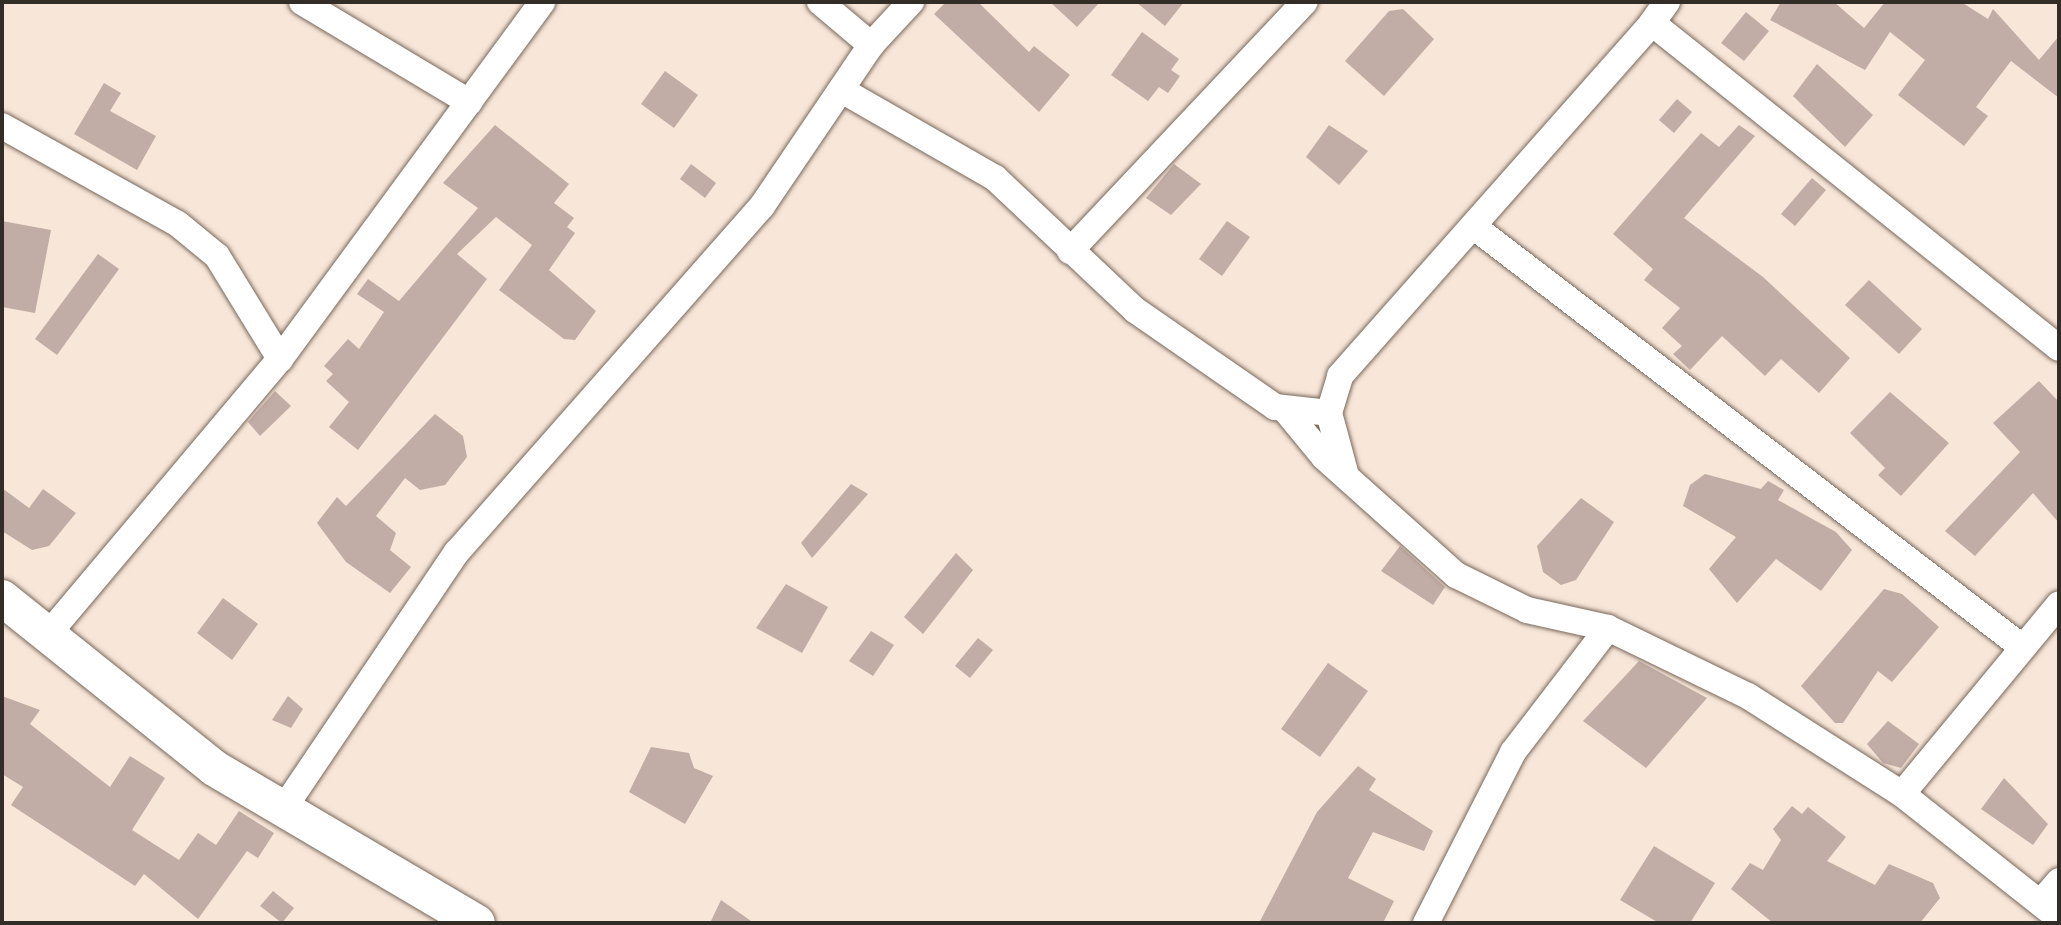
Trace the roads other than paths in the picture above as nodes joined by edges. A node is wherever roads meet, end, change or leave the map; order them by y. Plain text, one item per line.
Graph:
1 (302, 2) edge
2 (542, 2) edge
3 (820, 2) edge
4 (911, 2) edge
5 (1305, 2) edge
6 (1660, 12) edge
7 (871, 45) junction
8 (845, 92) junction
9 (469, 102) junction
10 (2, 126) edge
11 (1473, 226) junction
12 (1070, 251) junction
13 (2059, 348) edge
14 (280, 359) junction
15 (1287, 412) junction
16 (1329, 413) junction
17 (1345, 472) junction
18 (2, 598) edge
19 (2059, 604) edge
20 (1608, 628) junction
21 (50, 632) junction
22 (2022, 647) junction
23 (1902, 794) junction
24 (282, 811) junction
25 (2059, 881) edge
26 (2050, 910) edge
27 (477, 923) edge
28 (1426, 923) edge

1 - 9 street
2 - 9 street
3 - 7 street
4 - 7 street
5 - 12 street
6 - 11 street
6 - 13 street
7 - 8 street
8 - 12 street
8 - 24 street
9 - 14 street
10 - 14 street
11 - 16 street
11 - 22 street
12 - 15 street
14 - 21 street
15 - 16 street
15 - 17 street
16 - 17 street
17 - 20 street
18 - 21 street
19 - 22 street
20 - 23 street
20 - 28 street
21 - 24 street
22 - 23 street
23 - 26 street
24 - 27 street
25 - 26 street

